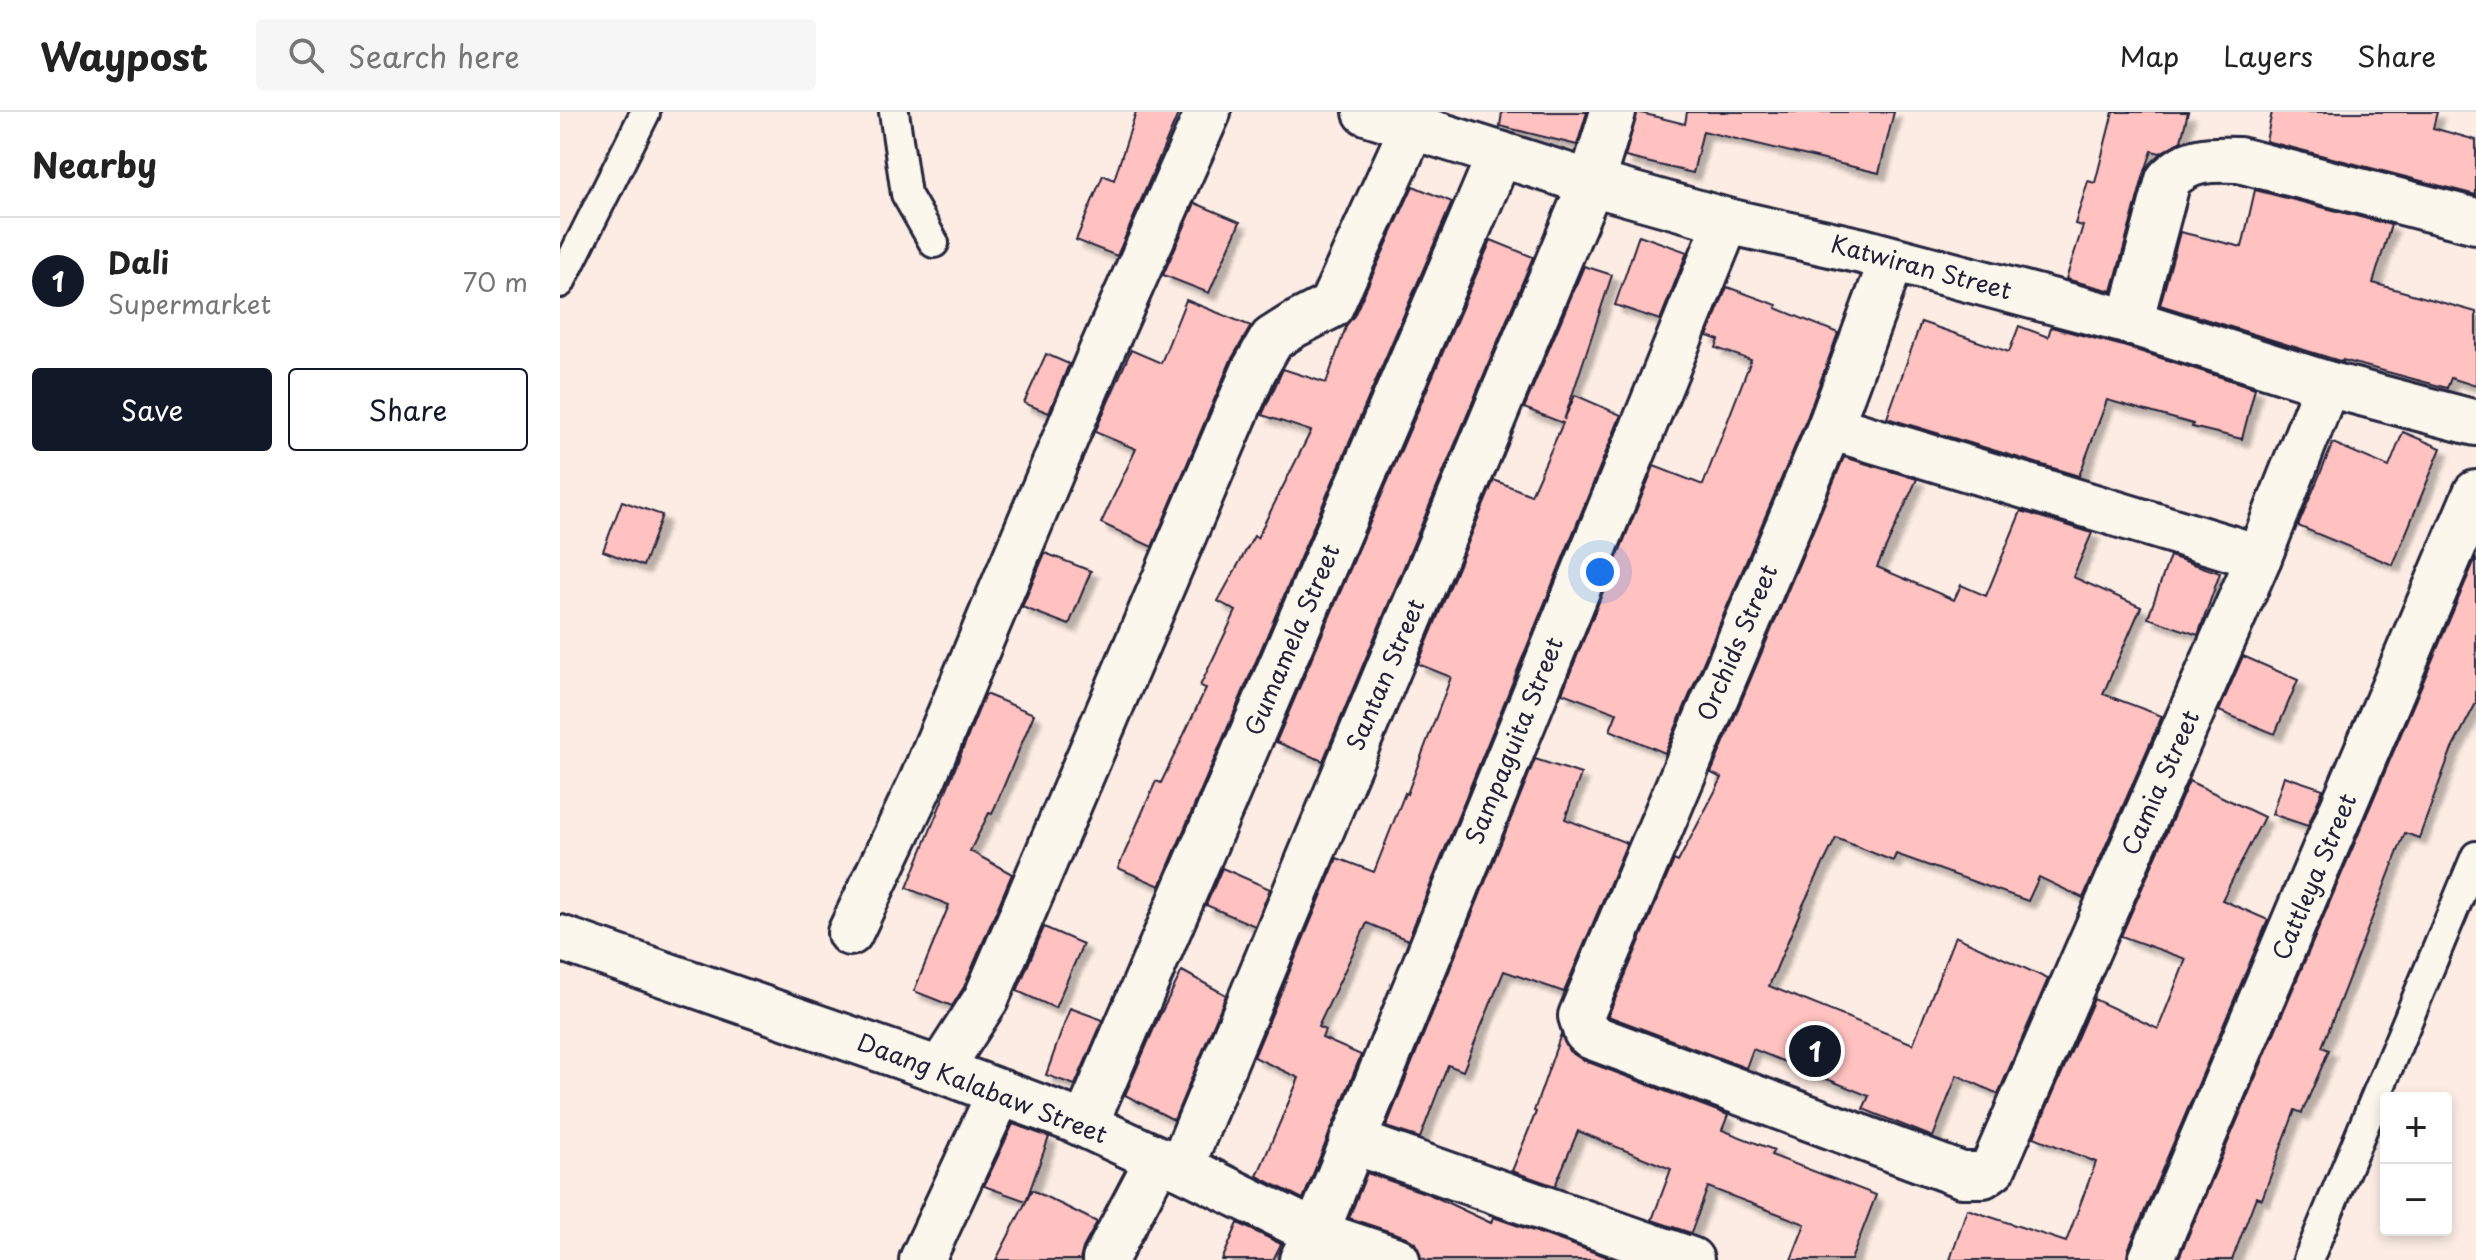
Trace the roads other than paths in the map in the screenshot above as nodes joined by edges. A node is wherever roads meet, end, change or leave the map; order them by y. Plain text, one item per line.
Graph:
1 (648, 112) edge
2 (894, 112) edge
3 (1208, 112) edge
4 (1366, 112) edge
5 (1613, 112) edge
6 (1413, 126) junction
7 (1500, 154) junction
8 (1591, 183) junction
9 (1727, 221) junction
10 (2476, 221) edge
11 (934, 243) dead end
12 (1892, 260) junction
13 (560, 283) edge
14 (2130, 322) junction
15 (2327, 384) junction
16 (2476, 423) edge
17 (1830, 427) junction
18 (2476, 493) edge
19 (2259, 557) junction
20 (2476, 856) edge
21 (850, 933) dead end
22 (560, 938) edge
23 (940, 1070) junction
24 (1000, 1092) junction
25 (1085, 1125) junction
26 (1352, 1141) junction
27 (1170, 1163) junction
28 (1983, 1175) joint
29 (1309, 1246) edge
30 (922, 1260) edge
31 (1105, 1260) edge
32 (1397, 1260) edge
33 (1691, 1260) edge
34 (2151, 1260) edge
35 (2308, 1260) edge

1 - 13 lane
2 - 11 lane
3 - 21 street
4 - 6 street, Katwiran Street
5 - 8 street, Santan Street
6 - 7 street, Katwiran Street
6 - 23 street
7 - 8 street, Katwiran Street
7 - 25 street, Gumamela Street
8 - 9 street, Katwiran Street
8 - 27 street, Santan Street
9 - 12 street, Katwiran Street
9 - 26 street, Sampaguita Street
10 - 14 street
12 - 14 street, Katwiran Street
12 - 17 street, Orchids Street
14 - 15 street, Katwiran Street
15 - 16 street, Katwiran Street
15 - 19 street, Camia Street
17 - 19 street
17 - 28 street, Orchids Street
18 - 34 street, Cattleya Street
19 - 28 street, Camia Street
20 - 35 lane
22 - 23 street, Daang Kalabaw Street
23 - 24 street, Daang Kalabaw Street
24 - 25 street, Daang Kalabaw Street
24 - 30 street
25 - 27 street, Daang Kalabaw Street
26 - 29 street, Sampaguita Street
26 - 33 street
27 - 29 street, Daang Kalabaw Street
27 - 31 street, Santan Street
29 - 32 street, Daang Kalabaw Street

